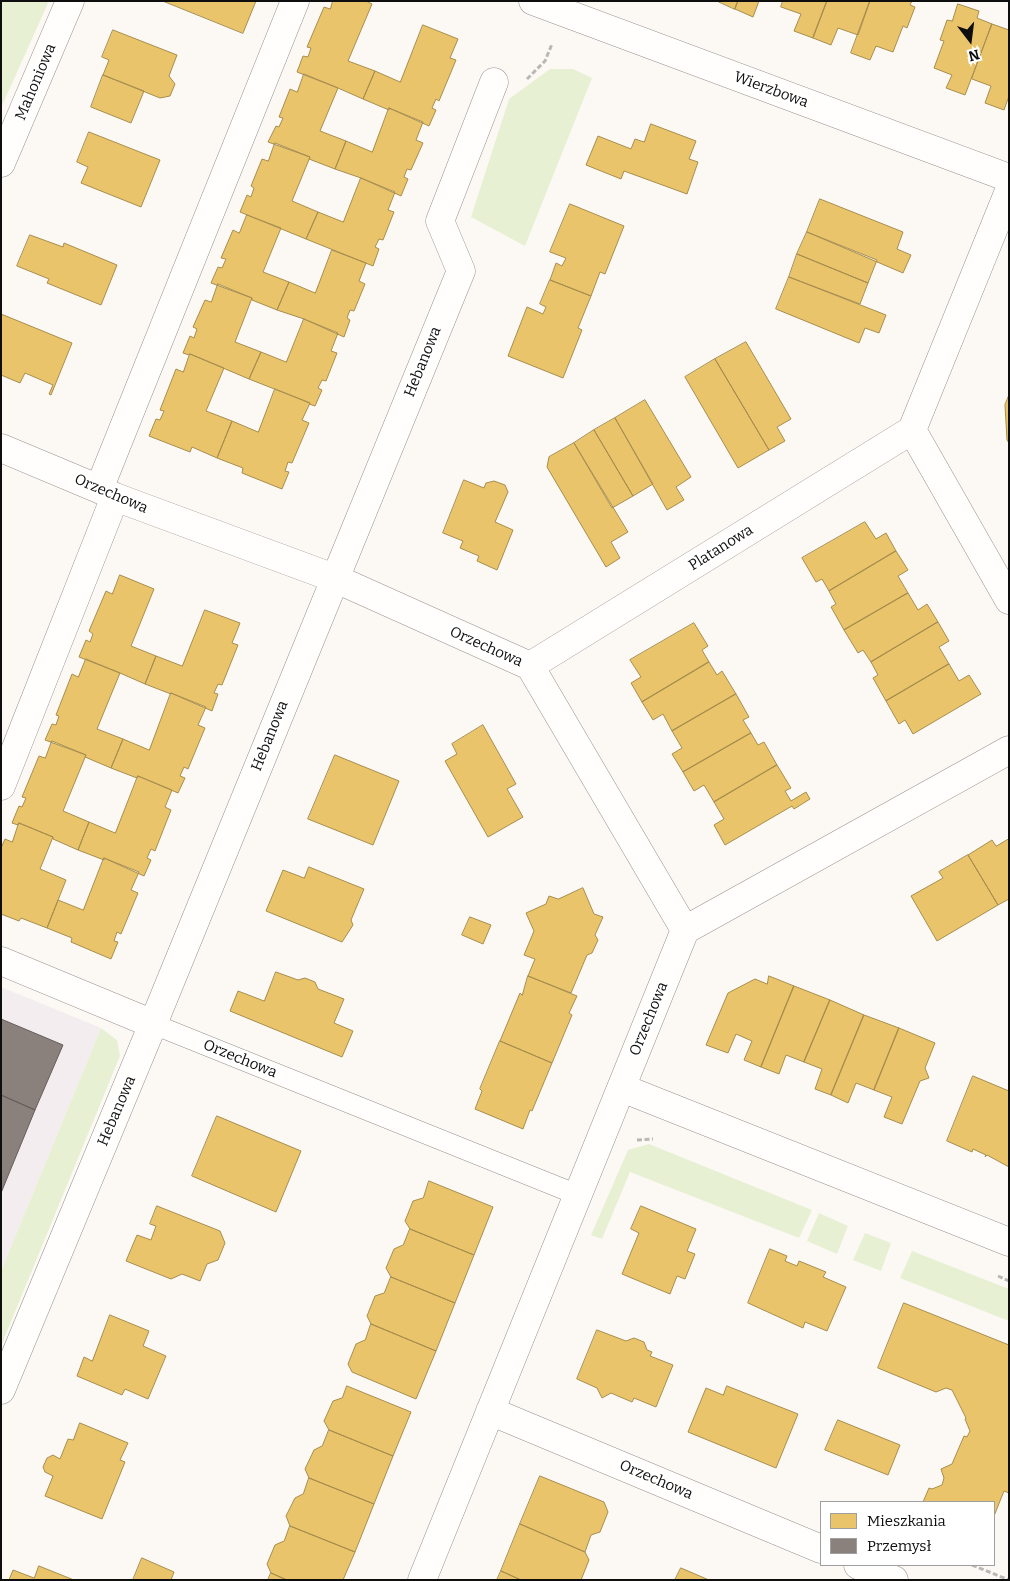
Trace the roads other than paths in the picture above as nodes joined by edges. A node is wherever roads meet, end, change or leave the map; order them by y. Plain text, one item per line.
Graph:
1 (70, 1) edge
2 (295, 1) edge
3 (533, 1) edge
4 (494, 82) road end
5 (1, 163) edge
6 (1009, 178) edge
7 (1009, 191) edge
8 (912, 430) junction
9 (1, 448) edge
10 (107, 493) junction
11 (334, 578) junction
12 (1009, 600) edge
13 (530, 666) junction
14 (1009, 750) edge
15 (1, 786) edge
16 (685, 930) junction
17 (1, 962) edge
18 (153, 1024) junction
19 (622, 1088) junction
20 (578, 1195) junction
21 (1009, 1242) edge
22 (1, 1390) edge
23 (490, 1411) junction
24 (820, 1550) edge
25 (860, 1566) edge
26 (422, 1580) edge
27 (894, 1580) edge

1 - 5 street, Mahoniowa
2 - 10 street
3 - 6 street, Wierzbowa
4 - 11 street, Hebanowa
7 - 8 street
8 - 12 street
8 - 13 street, Platanowa
9 - 10 street, Orzechowa
10 - 11 street, Orzechowa
10 - 15 street
11 - 13 street, Orzechowa
11 - 18 street, Hebanowa
13 - 16 street, Orzechowa
14 - 16 street
16 - 19 street, Orzechowa
17 - 18 street
18 - 20 lane, Orzechowa
18 - 22 street, Hebanowa
19 - 20 street, Orzechowa
19 - 21 street
20 - 23 street, Orzechowa
23 - 24 street, Orzechowa
23 - 26 street, Orzechowa
25 - 27 street

